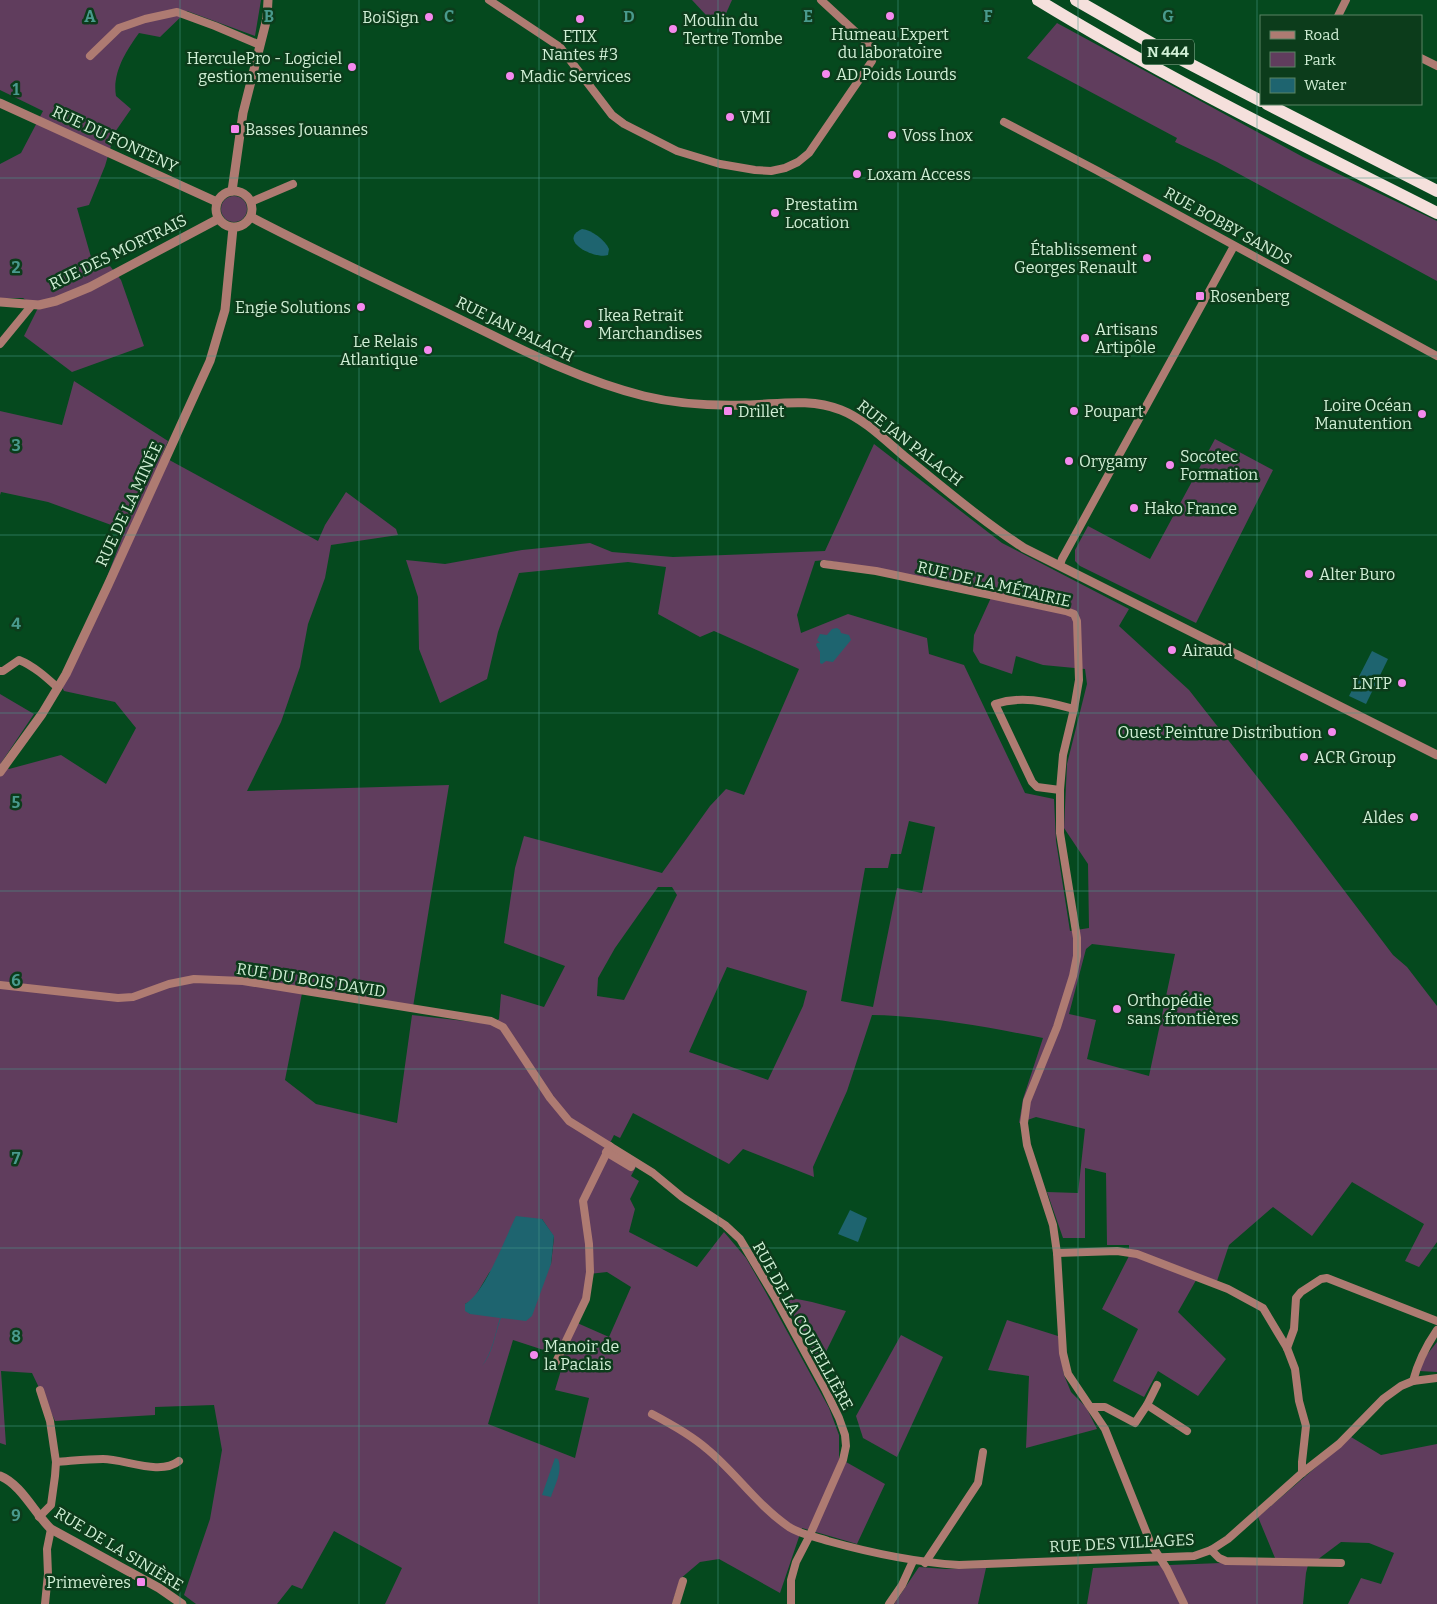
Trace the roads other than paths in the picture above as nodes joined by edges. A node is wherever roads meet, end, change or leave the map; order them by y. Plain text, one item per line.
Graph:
1 (268, 0) edge
2 (488, 0) edge
3 (506, 0) edge
4 (821, 0) edge
5 (1038, 0) edge
6 (1076, 0) edge
7 (1346, 0) edge
8 (501, 8) junction
9 (1338, 15) edge
10 (260, 45) junction
11 (90, 56) dead end
12 (1422, 58) edge
13 (1437, 66) edge
14 (1260, 100) edge
15 (0, 103) edge
16 (1269, 105) edge
17 (1004, 122) dead end
18 (293, 184) dead end
19 (232, 191) junction
20 (1437, 191) edge
21 (217, 202) junction
22 (251, 202) junction
23 (1437, 213) edge
24 (251, 217) junction
25 (218, 219) junction
26 (233, 228) junction
27 (1234, 246) junction
28 (0, 302) edge
29 (32, 305) junction
30 (0, 344) edge
31 (1437, 356) edge
32 (824, 564) dead end
33 (1060, 565) junction
34 (0, 671) edge
35 (58, 688) junction
36 (1074, 709) junction
37 (1437, 755) edge
38 (0, 772) edge
39 (1060, 790) junction
40 (0, 985) edge
41 (569, 1120) joint
42 (608, 1149) junction
43 (631, 1167) dead end
44 (1057, 1253) junction
45 (1437, 1321) edge
46 (1437, 1330) edge
47 (1287, 1348) junction
48 (556, 1362) dead end
49 (1437, 1378) edge
50 (1413, 1381) junction
51 (1157, 1385) dead end
52 (40, 1390) dead end
53 (1147, 1405) junction
54 (1091, 1407) junction
55 (652, 1414) dead end
56 (1187, 1431) dead end
57 (983, 1452) dead end
58 (179, 1461) dead end
59 (56, 1462) junction
60 (1302, 1473) junction
61 (0, 1476) edge
62 (39, 1517) junction
63 (51, 1529) junction
64 (809, 1537) junction
65 (1211, 1550) junction
66 (1160, 1558) junction
67 (913, 1560) junction
68 (926, 1563) junction
69 (1341, 1563) dead end
70 (683, 1581) dead end
71 (45, 1604) edge
72 (182, 1604) edge
73 (676, 1604) edge
74 (791, 1604) edge
75 (889, 1604) edge
76 (1184, 1604) edge

1 - 10 street
2 - 8 street
3 - 8 street
4 - 8 street
5 - 23 highway, N 444
6 - 14 highway, N 444
7 - 9 street
10 - 11 street
10 - 19 street
12 - 13 street
15 - 21 street, RUE DU FONTENY
16 - 20 highway
17 - 27 street, RUE BOBBY SANDS
18 - 22 street
19 - 21 street
19 - 22 street
21 - 25 street
22 - 24 street
24 - 26 street
24 - 33 street, RUE JAN PALACH
25 - 26 street
25 - 29 street, RUE DES MORTRAIS
26 - 35 street, RUE DE LA MINÉE
27 - 31 street, RUE BOBBY SANDS
27 - 33 street
28 - 29 street, RUE DES MORTRAIS
29 - 30 street
32 - 36 street, RUE DE LA MÉTAIRIE
33 - 37 street, RUE JAN PALACH
34 - 35 street
35 - 38 street, RUE DE LA MINÉE
36 - 39 street, RUE DE LA MÉTAIRIE
36 - 39 street
39 - 44 street, RUE DE LA MÉTAIRIE
40 - 41 street, RUE DU BOIS DAVID
41 - 42 street, RUE DE LA COUTELLIÈRE
42 - 43 street
42 - 48 street
42 - 64 street, RUE DE LA COUTELLIÈRE
44 - 47 street
44 - 54 street, RUE DE LA MÉTAIRIE
45 - 47 street
46 - 50 street
47 - 60 street
49 - 50 street, RUE DES VILLAGES
50 - 60 street, RUE DES VILLAGES
51 - 53 street
52 - 59 street
53 - 54 street
53 - 56 street
54 - 66 street, RUE DE LA MÉTAIRIE
55 - 64 street, RUE DES VILLAGES
57 - 68 street
58 - 59 street
59 - 62 street
60 - 65 street, RUE DES VILLAGES
61 - 62 street, RUE DE LA SINIÈRE
62 - 63 street, RUE DE LA SINIÈRE
63 - 71 street
63 - 72 street, RUE DE LA SINIÈRE
64 - 67 street, RUE DES VILLAGES
64 - 74 street, RUE DE LA COUTELLIÈRE
65 - 66 street, RUE DES VILLAGES
65 - 69 street
66 - 68 street, RUE DES VILLAGES
66 - 76 street, RUE DE LA MÉTAIRIE
67 - 68 street, RUE DES VILLAGES
67 - 75 street
70 - 73 street

